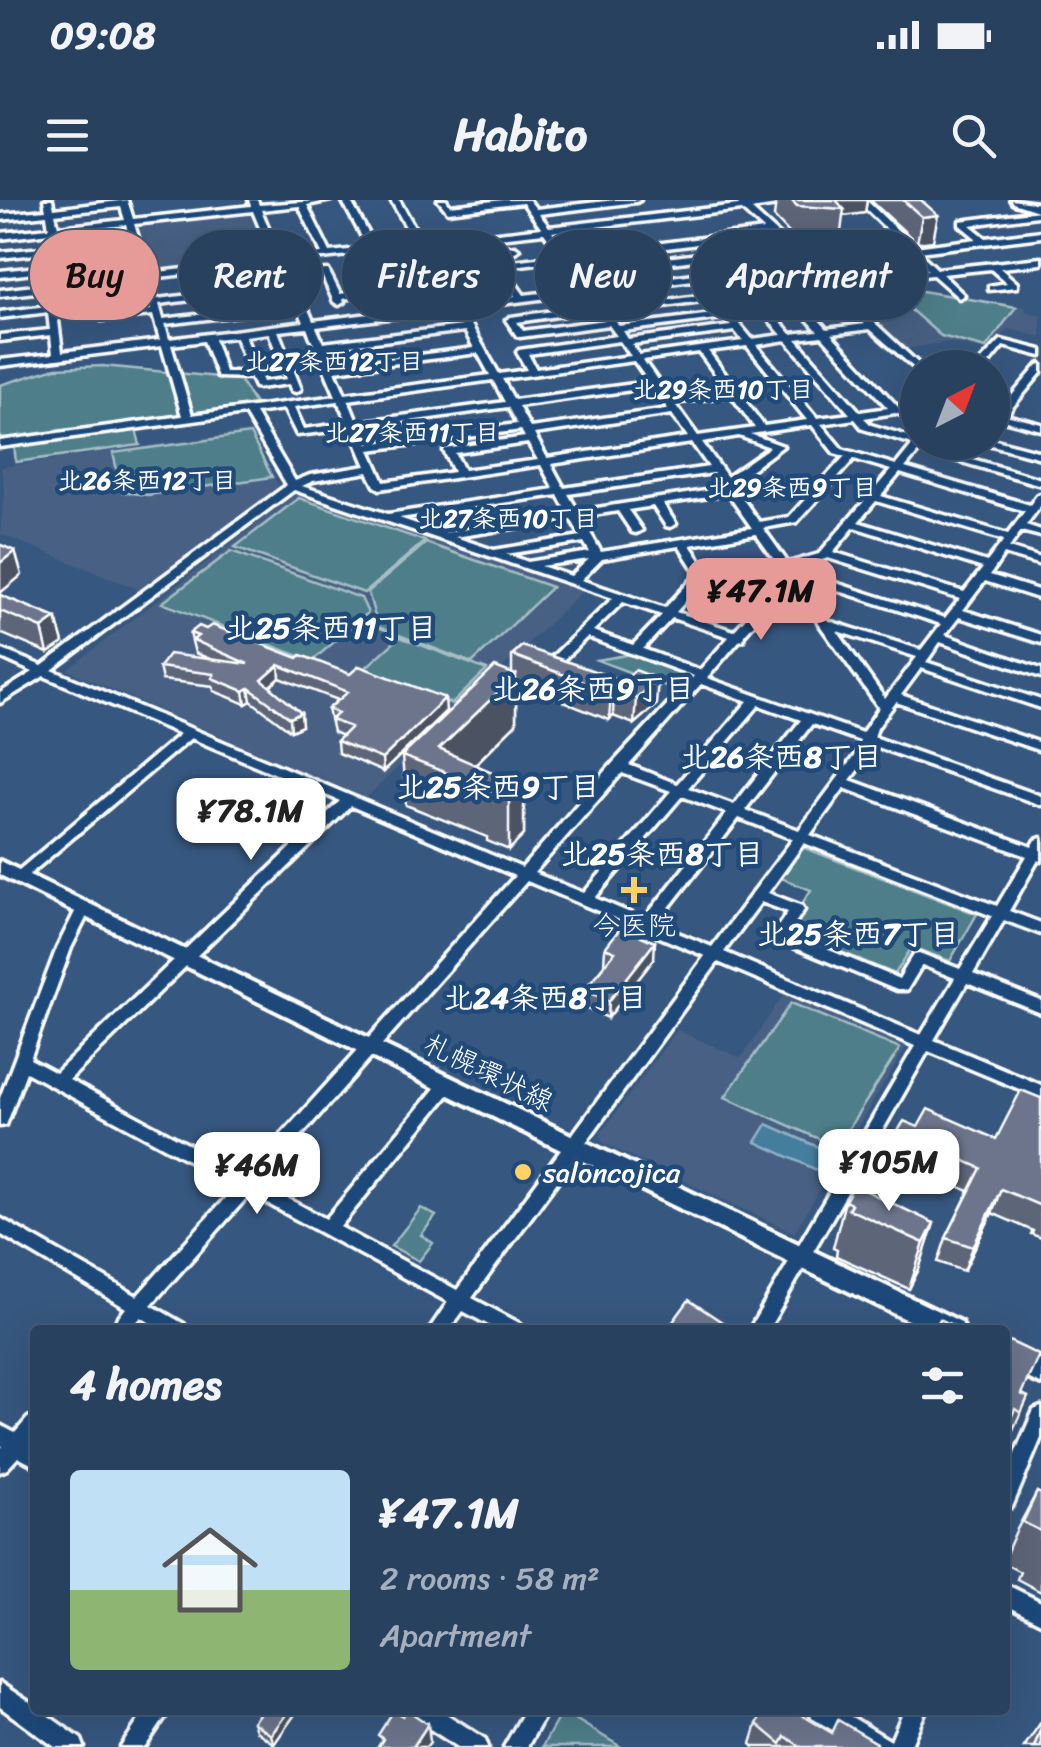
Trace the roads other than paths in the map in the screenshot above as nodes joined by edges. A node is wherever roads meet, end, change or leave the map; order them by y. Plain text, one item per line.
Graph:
1 (48, 200) edge
2 (138, 200) edge
3 (326, 200) edge
4 (346, 200) edge
5 (395, 200) edge
6 (442, 200) edge
7 (525, 200) edge
8 (634, 200) edge
9 (806, 200) edge
10 (862, 200) edge
11 (786, 201) edge
12 (123, 202) edge
13 (302, 203) junction
14 (741, 203) edge
15 (254, 204) edge
16 (1035, 204) edge
17 (710, 210) junction
18 (50, 212) junction
19 (534, 212) junction
20 (677, 214) junction
21 (0, 217) edge
22 (644, 218) junction
23 (621, 220) junction
24 (130, 222) junction
25 (587, 224) junction
26 (546, 229) junction
27 (54, 230) joint
28 (132, 230) edge
29 (266, 230) edge
30 (363, 230) edge
31 (412, 230) edge
32 (591, 230) edge
33 (629, 230) edge
34 (653, 230) edge
35 (727, 230) edge
36 (769, 230) edge
37 (893, 230) edge
38 (691, 231) edge
39 (30, 233) edge
40 (515, 233) edge
41 (1041, 234) edge
42 (0, 236) edge
43 (984, 241) junction
44 (927, 248) edge
45 (515, 249) edge
46 (30, 252) edge
47 (342, 253) edge
48 (671, 254) edge
49 (0, 255) edge
50 (327, 255) junction
51 (322, 256) edge
52 (691, 258) edge
53 (676, 260) junction
54 (535, 261) edge
55 (671, 261) edge
56 (1041, 261) edge
57 (524, 262) junction
58 (927, 262) edge
59 (515, 263) edge
60 (992, 265) junction
61 (934, 269) junction
62 (927, 270) edge
63 (30, 271) edge
64 (322, 273) edge
65 (0, 274) edge
66 (691, 275) edge
67 (992, 288) dead end
68 (30, 289) edge
69 (515, 290) edge
70 (0, 292) edge
71 (342, 295) edge
72 (959, 295) dead end
73 (337, 296) junction
74 (535, 296) edge
75 (520, 298) junction
76 (515, 299) edge
77 (342, 307) edge
78 (30, 311) edge
79 (0, 315) edge
80 (535, 317) edge
81 (159, 319) edge
82 (51, 320) edge
83 (308, 320) edge
84 (348, 320) edge
85 (463, 320) edge
86 (611, 320) edge
87 (697, 320) edge
88 (730, 320) edge
89 (773, 320) edge
90 (813, 320) edge
91 (866, 320) edge
92 (310, 324) junction
93 (872, 326) junction
94 (468, 328) junction
95 (737, 328) junction
96 (272, 329) junction
97 (54, 332) junction
98 (824, 332) junction
99 (239, 333) junction
100 (620, 333) junction
101 (208, 337) junction
102 (788, 337) junction
103 (0, 338) edge
104 (166, 342) junction
105 (749, 342) junction
106 (320, 346) junction
107 (700, 349) junction
108 (480, 350) junction
109 (995, 350) edge
110 (900, 352) edge
111 (1041, 353) edge
112 (58, 355) junction
113 (637, 358) junction
114 (0, 362) edge
115 (1041, 367) edge
116 (331, 369) junction
117 (533, 372) junction
118 (255, 374) junction
119 (496, 376) junction
120 (1037, 379) edge
121 (292, 381) junction
122 (654, 384) junction
123 (422, 386) junction
124 (734, 392) junction
125 (342, 397) junction
126 (301, 402) junction
127 (1010, 403) edge
128 (288, 404) junction
129 (511, 404) junction
130 (671, 406) junction
131 (248, 410) junction
132 (896, 410) junction
133 (900, 411) edge
134 (436, 414) junction
135 (857, 416) junction
136 (188, 418) junction
137 (1010, 419) edge
138 (814, 422) junction
139 (354, 425) junction
140 (1041, 427) edge
141 (762, 430) junction
142 (528, 433) junction
143 (736, 434) junction
144 (900, 437) edge
145 (695, 440) junction
146 (0, 444) edge
147 (1010, 447) edge
148 (364, 448) junction
149 (1041, 455) edge
150 (851, 456) junction
151 (905, 460) edge
152 (972, 460) edge
153 (544, 462) junction
154 (372, 468) junction
155 (716, 469) junction
156 (897, 470) junction
157 (460, 474) junction
158 (1041, 482) edge
159 (293, 486) junction
160 (728, 486) junction
161 (561, 492) junction
162 (874, 496) junction
163 (656, 502) junction
164 (1038, 503) edge
165 (621, 508) junction
166 (575, 515) junction
167 (388, 517) junction
168 (670, 524) dead end
169 (850, 524) junction
170 (758, 528) junction
171 (636, 530) dead end
172 (1041, 534) edge
173 (443, 535) junction
174 (588, 538) junction
175 (1010, 538) junction
176 (684, 542) junction
177 (494, 552) junction
178 (825, 553) junction
179 (598, 555) junction
180 (1041, 562) edge
181 (528, 564) junction
182 (788, 571) junction
183 (986, 571) junction
184 (574, 580) junction
185 (1041, 595) edge
186 (622, 596) junction
187 (966, 597) junction
188 (669, 613) junction
189 (827, 624) junction
190 (947, 624) junction
191 (586, 632) junction
192 (739, 636) junction
193 (1041, 639) edge
194 (635, 650) junction
195 (0, 653) edge
196 (921, 659) junction
197 (555, 661) edge
198 (44, 671) junction
199 (1041, 673) edge
200 (701, 677) junction
201 (0, 699) edge
202 (756, 700) junction
203 (890, 702) junction
204 (1041, 704) edge
205 (0, 709) edge
206 (809, 719) junction
207 (189, 733) junction
208 (867, 740) junction
209 (1041, 747) edge
210 (618, 766) junction
211 (840, 782) junction
212 (679, 790) junction
213 (348, 800) junction
214 (1041, 802) edge
215 (736, 812) junction
216 (800, 837) junction
217 (1039, 851) edge
218 (10, 872) edge
219 (522, 874) junction
220 (758, 895) junction
221 (586, 900) junction
222 (84, 908) junction
223 (1000, 914) junction
224 (646, 926) junction
225 (1041, 929) edge
226 (714, 954) junction
227 (185, 958) junction
228 (964, 976) junction
229 (1041, 1008) edge
230 (924, 1043) junction
231 (369, 1047) junction
232 (22, 1062) junction
233 (57, 1082) junction
234 (447, 1085) junction
235 (1041, 1092) edge
236 (0, 1120) edge
237 (573, 1146) junction
238 (247, 1185) junction
239 (0, 1225) edge
240 (328, 1229) junction
241 (801, 1257) junction
242 (460, 1300) junction
243 (138, 1307) junction
244 (122, 1325) edge
245 (169, 1325) edge
246 (442, 1325) edge
247 (506, 1325) edge
248 (761, 1325) edge
249 (942, 1325) edge
250 (1010, 1358) edge
251 (1041, 1373) edge
252 (1041, 1416) edge
253 (30, 1427) edge
254 (8, 1440) edge
255 (30, 1455) edge
256 (0, 1463) edge
257 (1010, 1488) edge
258 (1010, 1597) edge
259 (1041, 1613) edge
260 (0, 1694) edge
261 (155, 1715) edge
262 (428, 1715) edge
263 (534, 1715) edge
264 (828, 1715) edge
265 (913, 1715) edge
266 (72, 1747) edge
267 (132, 1747) edge
268 (477, 1747) edge
269 (515, 1747) edge
270 (882, 1747) edge
271 (899, 1747) edge

1 - 18 street
2 - 12 street
3 - 13 street
4 - 30 street
5 - 31 street
6 - 7 street
7 - 19 street
8 - 19 street
8 - 22 street
9 - 11 street
10 - 37 street
11 - 14 street
12 - 18 street
12 - 24 street
13 - 15 street
13 - 50 street
14 - 17 street
14 - 36 street
15 - 24 street
15 - 29 street
16 - 43 street
17 - 20 street
17 - 35 street
18 - 21 street
18 - 27 street
19 - 26 street
20 - 22 street
20 - 38 street
22 - 23 street
22 - 34 street
23 - 25 street
23 - 33 street
24 - 27 street
24 - 28 street
25 - 26 street
25 - 32 street
26 - 40 street
39 - 42 street
41 - 43 street
43 - 44 street
45 - 57 street
46 - 49 street
47 - 50 street
48 - 53 street
50 - 51 street
52 - 53 street
53 - 55 street
53 - 66 street
54 - 57 street
56 - 60 street
57 - 59 street
58 - 61 street
60 - 61 street
60 - 67 street
61 - 62 street
61 - 72 street
63 - 65 street
64 - 73 street
68 - 70 street
69 - 75 street
71 - 73 street
73 - 77 street
74 - 75 street
75 - 76 street
78 - 79 street
80 - 100 street
81 - 104 street
82 - 97 street
83 - 92 street
84 - 92 street
85 - 94 street
86 - 100 street
87 - 100 street
88 - 95 street
89 - 102 street
90 - 98 street
91 - 93 street
92 - 96 street
92 - 106 street
93 - 98 street
93 - 110 street
94 - 106 street
94 - 108 street
95 - 100 street
95 - 105 street
96 - 99 street
96 - 121 street
97 - 103 street
97 - 112 street
98 - 102 street
98 - 132 street
99 - 101 street
99 - 118 street
100 - 113 street
100 - 117 street
101 - 104 street
101 - 118 street
102 - 105 street
102 - 135 street
104 - 112 street
104 - 136 street
105 - 107 street
105 - 138 street
106 - 116 street
107 - 113 street
107 - 124 street
108 - 116 street
108 - 119 street
109 - 111 street
112 - 114 street
113 - 117 street
113 - 122 street
115 - 120 street
116 - 125 street
117 - 119 street
118 - 121 street
119 - 123 street
119 - 129 street
120 - 127 street
121 - 126 street
122 - 129 street
122 - 130 street
123 - 125 street
123 - 134 street
124 - 130 street
124 - 141 street
125 - 126 street
125 - 139 street
126 - 128 street
128 - 131 street
128 - 139 street
129 - 134 street
129 - 142 street
130 - 142 street
130 - 145 street
131 - 136 street
131 - 159 street
132 - 133 street
132 - 135 street
134 - 139 street
135 - 138 street
135 - 144 street
136 - 146 street
137 - 140 street
138 - 141 street
138 - 150 street
139 - 148 street
141 - 143 street
142 - 148 street
142 - 153 street
142 - 157 street
143 - 145 street
143 - 160 street
145 - 153 street
145 - 155 street
147 - 149 street
148 - 154 street
150 - 156 street
150 - 170 street
151 - 156 street
152 - 158 street
153 - 157 street
153 - 161 street
154 - 157 street
154 - 159 street
155 - 160 street
155 - 161 street
156 - 162 street
156 - 164 street
159 - 167 street
159 - 198 street
160 - 163 street
160 - 170 street
161 - 166 street
161 - 167 street
162 - 169 street
162 - 175 street
163 - 165 street
163 - 168 street
164 - 175 street
165 - 166 street
165 - 171 street
166 - 173 street
166 - 174 street
167 - 173 street
169 - 178 street
169 - 183 street
170 - 176 street
170 - 182 street
172 - 175 street
173 - 177 street
174 - 177 street
174 - 179 street
175 - 180 street
175 - 183 street
176 - 179 street
176 - 188 street
177 - 181 street
178 - 182 street
178 - 187 street
179 - 181 street
179 - 184 street
181 - 184 street
182 - 189 street
182 - 190 street
182 - 192 street
183 - 185 street
183 - 187 street
184 - 186 street
186 - 188 street
186 - 191 street
187 - 190 street
188 - 192 street
188 - 194 street
189 - 196 street
189 - 203 street
190 - 193 street
190 - 196 street
190 - 199 street
191 - 194 street
191 - 197 street
192 - 200 street
194 - 200 street
195 - 198 street
196 - 203 street
196 - 204 street
198 - 201 street
198 - 205 street
198 - 207 street
200 - 202 street
200 - 210 street
202 - 206 street
202 - 212 street
203 - 208 street
203 - 209 street
206 - 208 street
206 - 215 street
207 - 213 street
207 - 218 street
208 - 211 street
208 - 214 street
210 - 212 street
210 - 219 street
211 - 216 street
211 - 217 street
212 - 215 street
212 - 221 street
213 - 219 street
213 - 227 street
215 - 216 street
215 - 224 street
216 - 220 street
216 - 223 street
217 - 223 street
218 - 222 main road, 札幌環状線
219 - 221 street
219 - 231 street
220 - 226 street
220 - 228 street
221 - 224 street
222 - 227 main road, 札幌環状線
222 - 232 street
223 - 225 street
223 - 228 street
224 - 226 street
226 - 230 street
226 - 237 street
227 - 231 main road, 札幌環状線
227 - 233 street
228 - 229 street
228 - 230 street
230 - 235 street
230 - 241 street
231 - 234 main road, 札幌環状線
231 - 238 street
232 - 233 street
232 - 236 street
233 - 238 street
234 - 237 main road, 札幌環状線
234 - 240 street
237 - 241 main road, 札幌環状線
237 - 242 street
238 - 240 street
238 - 243 street
239 - 243 street
240 - 242 street
241 - 248 street
241 - 249 main road, 札幌環状線
242 - 246 street
242 - 247 street
243 - 244 street
243 - 245 street
250 - 251 main road
252 - 257 street
253 - 254 street
254 - 255 street
254 - 256 street
258 - 259 street
260 - 266 street
261 - 267 street
262 - 268 street
263 - 269 street
264 - 270 street
265 - 271 street

